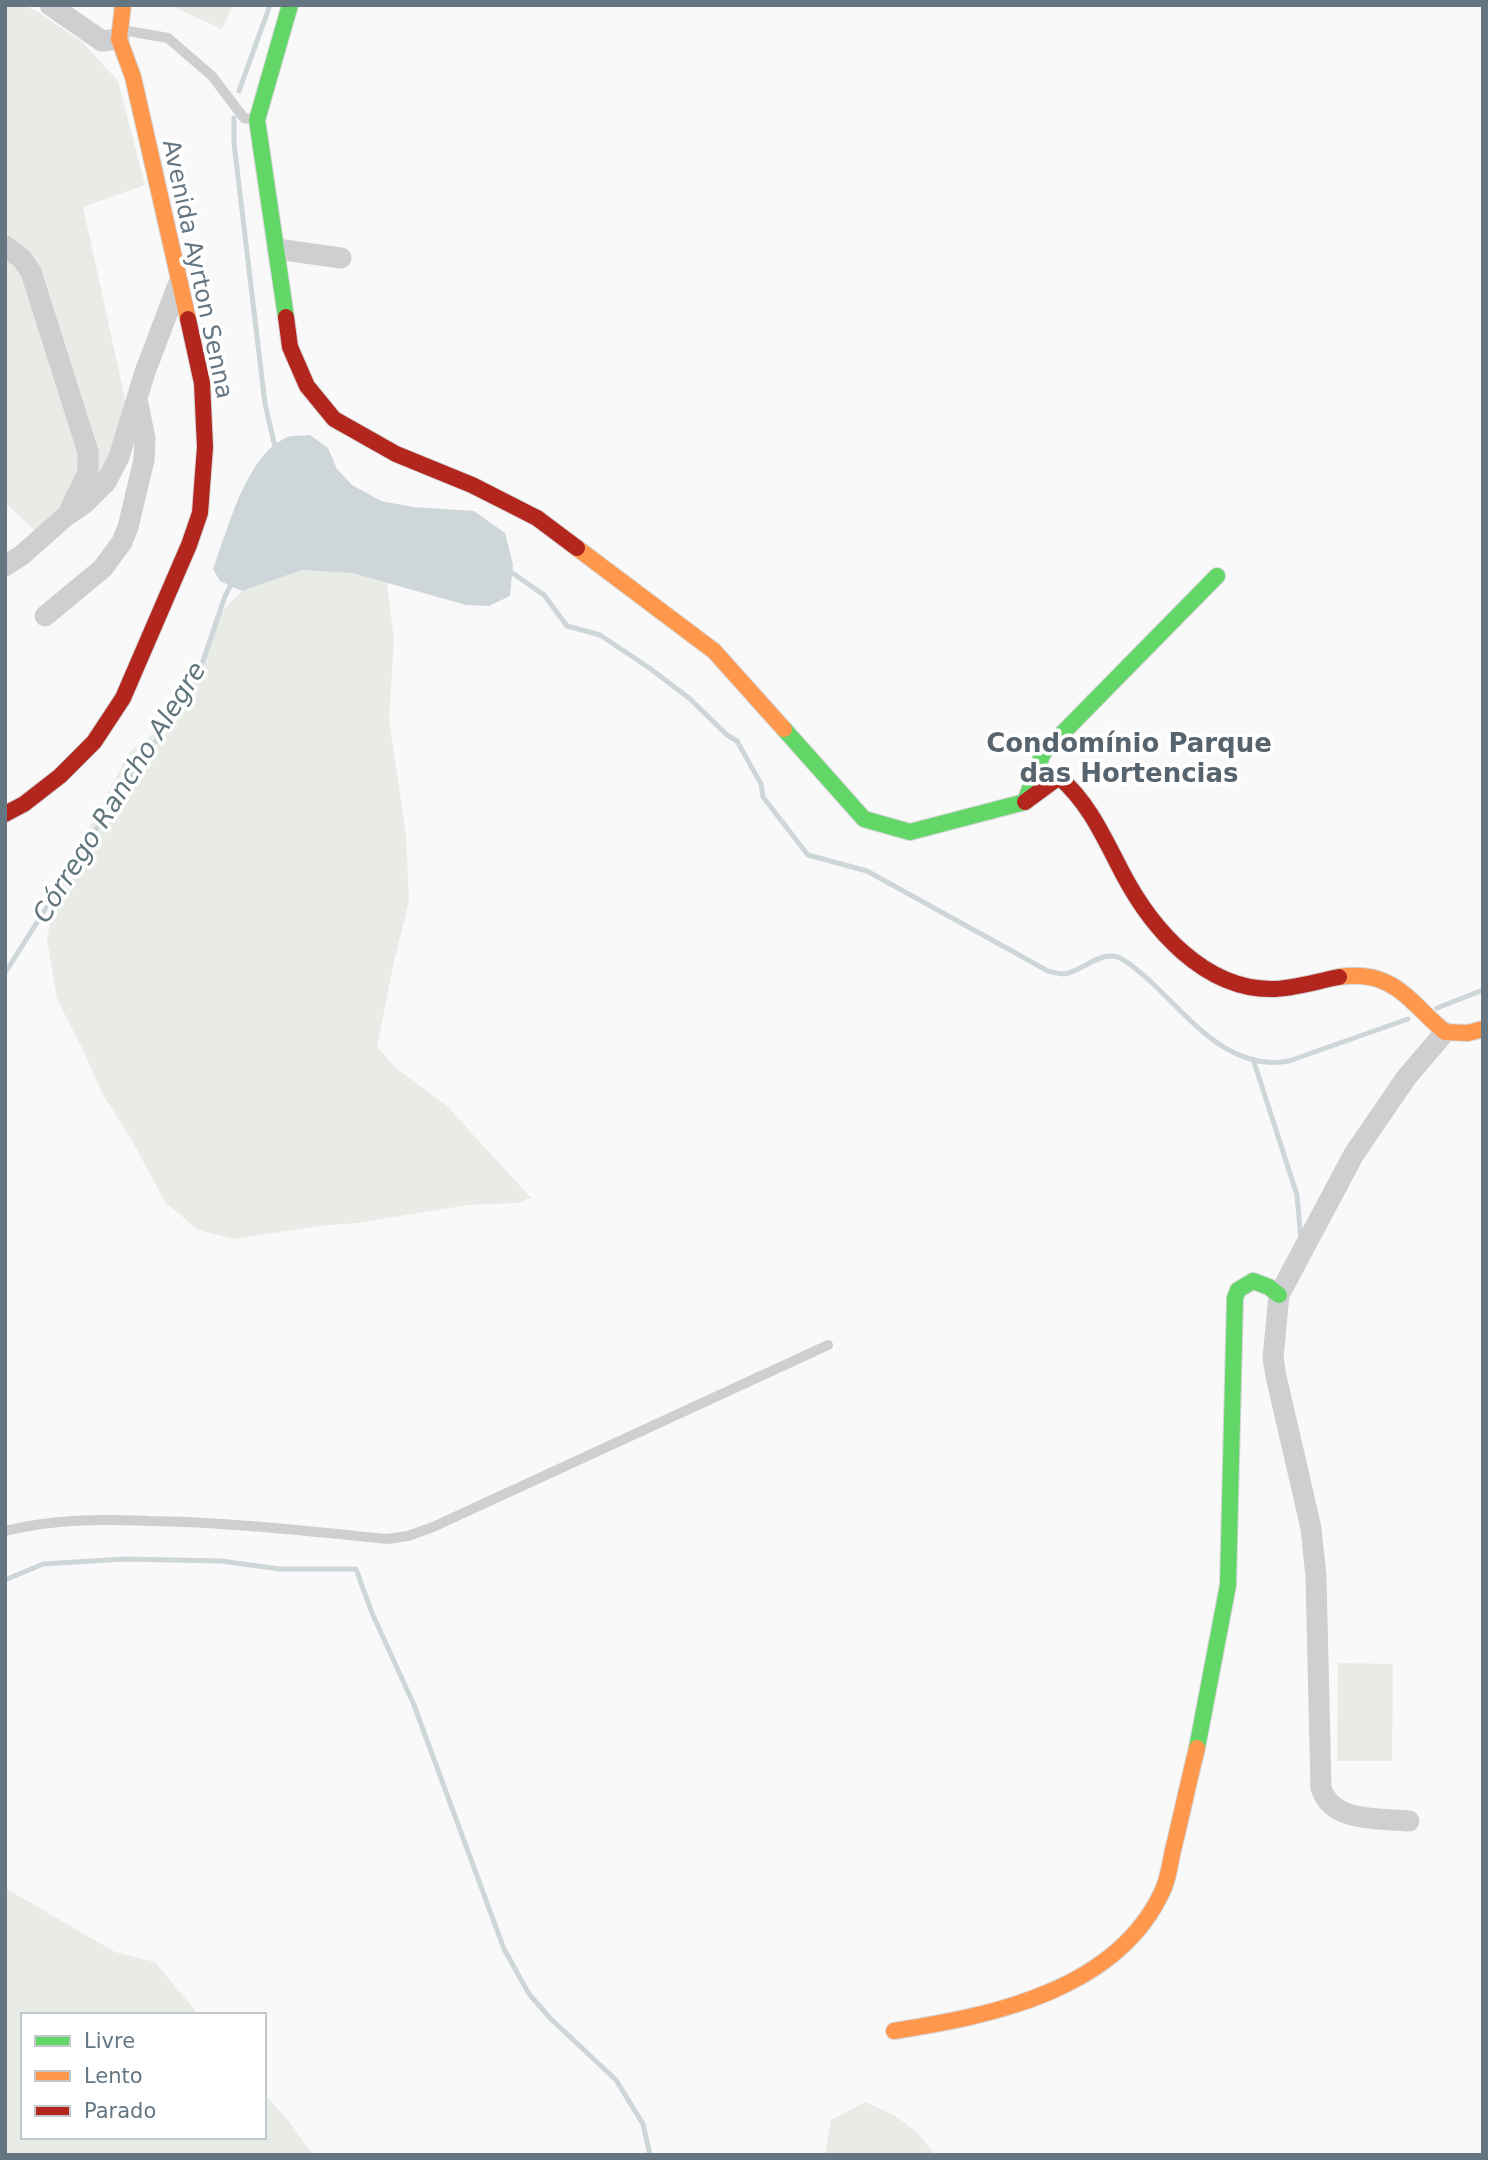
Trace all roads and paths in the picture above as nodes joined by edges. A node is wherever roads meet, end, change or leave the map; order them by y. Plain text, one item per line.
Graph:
1 (50, 5) edge
2 (123, 5) edge
3 (290, 5) edge
4 (119, 34) junction
5 (257, 120) junction
6 (5, 246) edge
7 (277, 249) junction
8 (341, 258) dead end
9 (178, 285) junction
10 (137, 400) junction
11 (66, 516) junction
12 (5, 566) edge
13 (1217, 576) dead end
14 (45, 616) dead end
15 (1025, 802) junction
16 (5, 814) edge
17 (1483, 1029) edge
18 (1445, 1032) junction
19 (1279, 1295) junction
20 (828, 1345) dead end
21 (5, 1531) edge
22 (1409, 1821) dead end
23 (894, 2031) dead end

1 - 4 street
2 - 4 street, Avenida Ayrton Senna
3 - 5 street
4 - 5 lane
4 - 9 street, Avenida Ayrton Senna
5 - 7 street
6 - 11 street
7 - 8 street
7 - 15 street
9 - 10 street
9 - 16 street, Avenida Ayrton Senna
10 - 11 street
10 - 14 street
11 - 12 street
13 - 15 street
15 - 18 street
17 - 18 street
18 - 19 street
19 - 22 street
19 - 23 street
20 - 21 lane

